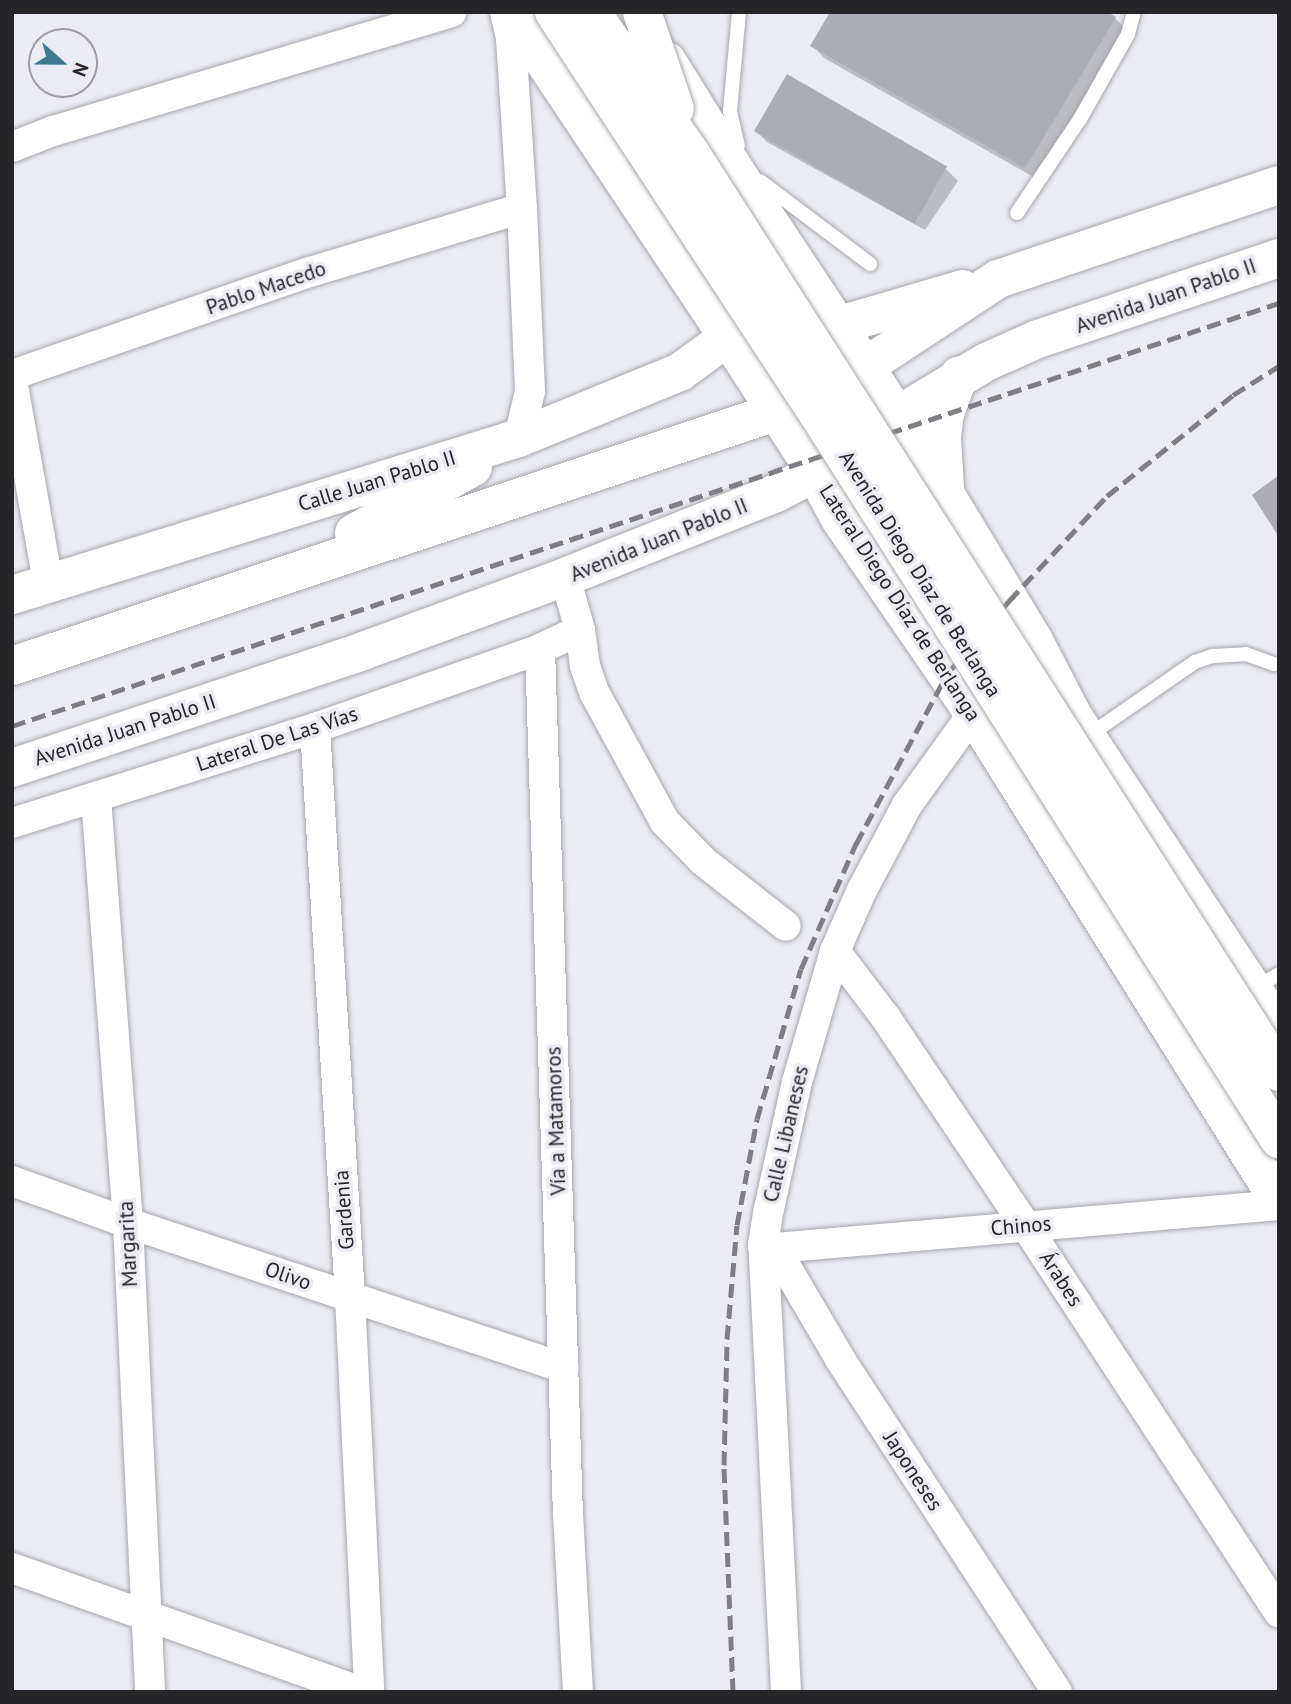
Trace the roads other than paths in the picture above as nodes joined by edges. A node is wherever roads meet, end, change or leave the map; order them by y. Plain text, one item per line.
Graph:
1 (452, 12) edge
2 (505, 12) edge
3 (511, 12) edge
4 (554, 12) edge
5 (591, 12) edge
6 (739, 12) edge
7 (1135, 12) edge
8 (643, 21) edge
9 (577, 111) junction
10 (637, 128) dead end
11 (12, 147) edge
12 (691, 154) junction
13 (738, 175) junction
14 (1279, 185) edge
15 (522, 208) junction
16 (689, 208) junction
17 (1017, 213) dead end
18 (657, 229) junction
19 (1279, 258) edge
20 (870, 264) dead end
21 (998, 279) junction
22 (812, 284) junction
23 (762, 315) junction
24 (839, 325) junction
25 (728, 337) junction
26 (776, 338) dead end
27 (866, 366) junction
28 (959, 375) junction
29 (12, 377) edge
30 (776, 412) junction
31 (897, 416) junction
32 (519, 438) junction
33 (843, 448) junction
34 (815, 473) junction
35 (776, 493) junction
36 (947, 497) junction
37 (840, 519) junction
38 (316, 564) junction
39 (565, 577) junction
40 (48, 583) junction
41 (12, 595) edge
42 (580, 630) junction
43 (1034, 641) junction
44 (540, 649) junction
45 (1274, 664) dead end
46 (12, 666) edge
47 (972, 711) junction
48 (1080, 726) junction
49 (315, 728) junction
50 (12, 768) edge
51 (1012, 779) junction
52 (96, 797) junction
53 (12, 823) edge
54 (786, 926) dead end
55 (835, 951) junction
56 (1265, 982) edge
57 (1279, 1029) edge
58 (1279, 1072) edge
59 (1279, 1139) edge
60 (12, 1181) edge
61 (1279, 1203) edge
62 (128, 1223) junction
63 (1026, 1226) junction
64 (769, 1246) junction
65 (350, 1297) junction
66 (564, 1368) junction
67 (12, 1568) edge
68 (1279, 1613) edge
69 (145, 1617) junction
70 (150, 1692) edge
71 (362, 1692) edge
72 (369, 1692) edge
73 (578, 1692) edge
74 (786, 1692) edge
75 (1057, 1692) edge

1 - 11 street
2 - 15 street
3 - 9 main road, Lateral Diego Díaz de Berlanga
4 - 59 main road, Avenida Diego Díaz de Berlanga, bridge
5 - 12 main road, Avenida Diego Díaz de Berlanga, bridge
6 - 20 lane
7 - 17 lane
8 - 9 main road
8 - 12 main road, bridge
8 - 13 main road
9 - 18 main road, Lateral Diego Díaz de Berlanga
10 - 16 lane
12 - 58 main road, Avenida Diego Díaz de Berlanga, bridge
13 - 16 lane
13 - 22 main road
14 - 21 main road
15 - 29 street, Pablo Macedo
15 - 32 street
16 - 18 lane
16 - 23 lane
18 - 25 main road, Lateral Diego Díaz de Berlanga
19 - 28 main road, Avenida Juan Pablo II
21 - 24 main road
21 - 27 main road
22 - 23 lane
22 - 24 main road
23 - 25 lane
23 - 26 lane
24 - 27 main road
25 - 30 main road, Lateral Diego Díaz de Berlanga
25 - 32 main road, Calle Juan Pablo II
27 - 30 main road
27 - 31 main road
28 - 31 main road, Avenida Juan Pablo II
28 - 36 main road
29 - 40 street
30 - 33 main road
30 - 34 main road, Lateral Diego Díaz de Berlanga
30 - 38 main road
31 - 33 main road, Avenida Juan Pablo II
31 - 36 main road
32 - 38 main road
32 - 40 main road, Calle Juan Pablo II
33 - 34 main road, Avenida Juan Pablo II
33 - 36 main road
34 - 35 main road, Avenida Juan Pablo II
34 - 37 main road, Lateral Diego Díaz de Berlanga
35 - 37 main road
35 - 39 main road, Avenida Juan Pablo II
36 - 43 main road
37 - 47 main road, Lateral Diego Díaz de Berlanga
38 - 46 main road
39 - 42 street
39 - 50 main road, Avenida Juan Pablo II
40 - 41 main road, Calle Juan Pablo II
42 - 44 street
42 - 54 street
43 - 47 street, Calle Libaneses
43 - 48 main road
44 - 49 street, Lateral De Las Vías
44 - 66 street, Vía a Matamoros
45 - 48 lane
47 - 51 main road, Lateral Diego Díaz de Berlanga
47 - 55 street, Calle Libaneses
48 - 51 main road
48 - 56 main road
49 - 52 street, Lateral De Las Vías
49 - 65 street, Gardenia
51 - 61 main road, Lateral Diego Díaz de Berlanga
52 - 53 street, Lateral De Las Vías
52 - 62 street, Margarita
55 - 63 street, Árabes
55 - 64 street, Calle Libaneses
56 - 57 main road
60 - 62 street, Olivo
61 - 63 street, Chinos
62 - 65 street, Olivo
62 - 69 street, Margarita
63 - 64 street, Chinos
63 - 68 street, Árabes
64 - 74 street, Calle Libaneses
64 - 75 street, Japoneses
65 - 66 street, Olivo
65 - 72 street, Gardenia
66 - 73 street, Vía a Matamoros
67 - 69 street
69 - 70 street, Margarita
69 - 71 street

